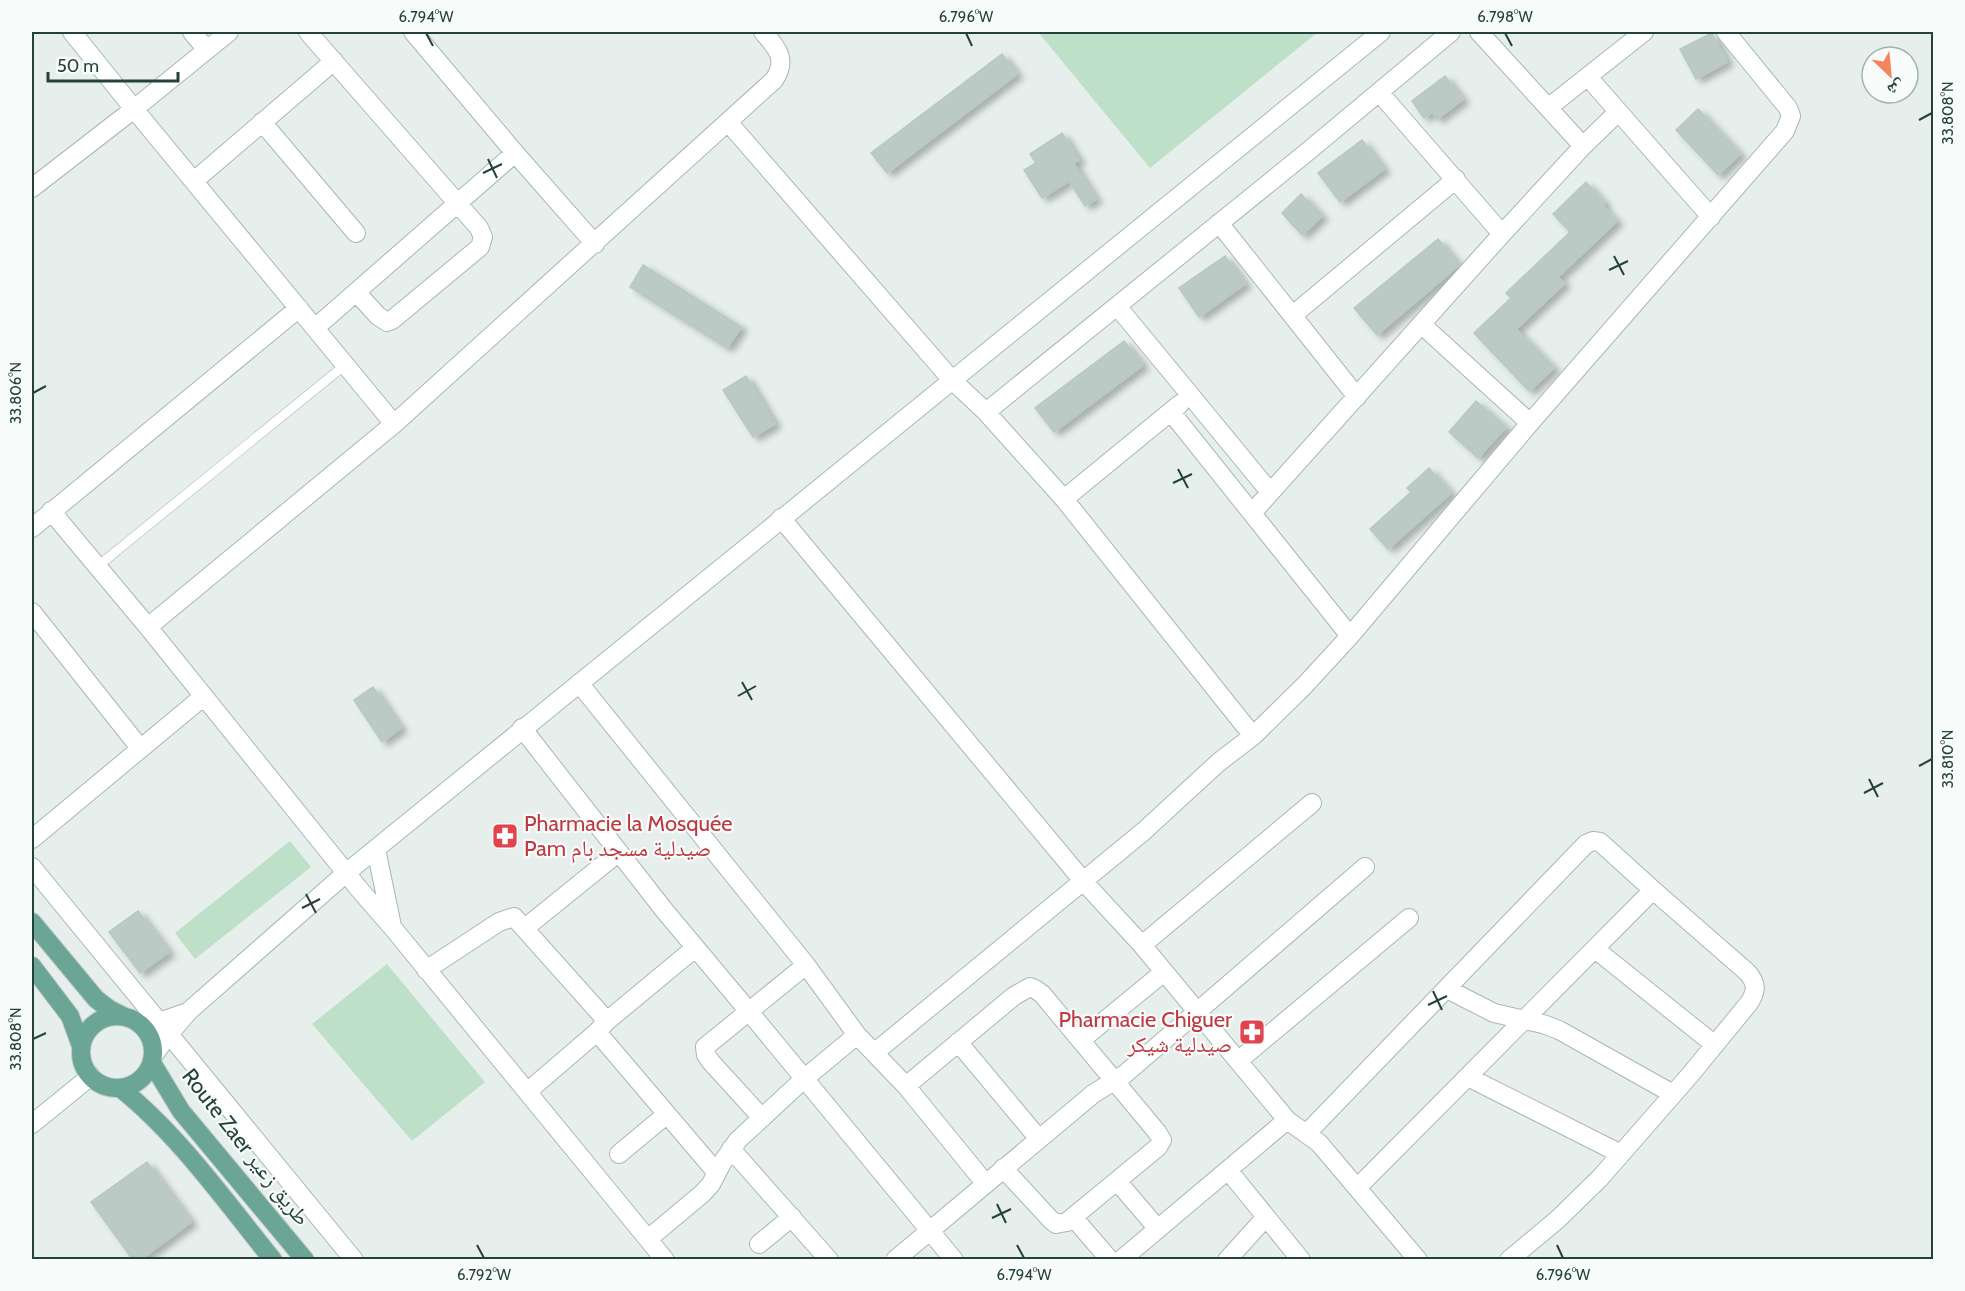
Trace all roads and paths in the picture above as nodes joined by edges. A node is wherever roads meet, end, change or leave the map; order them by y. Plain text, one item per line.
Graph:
1 (72, 32) edge
2 (192, 32) edge
3 (229, 32) edge
4 (308, 32) edge
5 (413, 32) edge
6 (763, 32) edge
7 (1381, 32) edge
8 (1479, 32) edge
9 (1644, 32) edge
10 (1726, 32) edge
11 (1441, 35) edge
12 (207, 50) junction
13 (334, 61) junction
14 (1588, 77) junction
15 (1380, 92) junction
16 (1549, 107) junction
17 (134, 109) junction
18 (1618, 112) junction
19 (262, 122) junction
20 (728, 122) junction
21 (1583, 146) junction
22 (515, 153) junction
23 (1456, 179) junction
24 (194, 181) junction
25 (32, 188) edge
26 (457, 203) junction
27 (1711, 217) junction
28 (1219, 224) junction
29 (356, 233) dead end
30 (1502, 234) junction
31 (595, 244) junction
32 (356, 292) junction
33 (1117, 306) junction
34 (298, 308) junction
35 (1293, 315) junction
36 (1421, 324) junction
37 (315, 328) junction
38 (345, 365) junction
39 (951, 379) junction
40 (1190, 396) junction
41 (1357, 397) junction
42 (986, 412) junction
43 (1170, 412) junction
44 (1530, 423) junction
45 (394, 424) junction
46 (1270, 492) junction
47 (1064, 499) junction
48 (51, 511) junction
49 (1252, 513) junction
50 (781, 518) junction
51 (32, 528) edge
52 (98, 566) junction
53 (32, 612) edge
54 (148, 627) junction
55 (1350, 636) junction
56 (579, 683) junction
57 (204, 696) junction
58 (522, 728) junction
59 (1253, 736) junction
60 (140, 748) junction
61 (1312, 803) dead end
62 (32, 839) edge
63 (376, 849) junction
64 (619, 852) junction
65 (32, 867) edge
66 (1365, 867) dead end
67 (346, 873) junction
68 (1084, 882) junction
69 (1653, 890) junction
70 (1409, 918) dead end
71 (32, 922) edge
72 (392, 927) junction
73 (525, 928) junction
74 (1142, 945) junction
75 (695, 948) junction
76 (1595, 949) junction
77 (806, 965) junction
78 (32, 966) edge
79 (426, 970) junction
80 (1164, 972) junction
81 (1446, 989) junction
82 (749, 1010) junction
83 (1197, 1013) junction
84 (123, 1016) junction
85 (1526, 1020) junction
86 (140, 1024) junction
87 (602, 1026) junction
88 (164, 1028) junction
89 (857, 1035) junction
90 (1081, 1040) junction
91 (958, 1042) junction
92 (1715, 1045) junction
93 (81, 1046) junction
94 (874, 1053) junction
95 (152, 1060) junction
96 (1238, 1061) junction
97 (91, 1076) junction
98 (1468, 1077) junction
99 (805, 1078) junction
100 (1115, 1082) junction
101 (906, 1086) junction
102 (120, 1088) junction
103 (527, 1092) junction
104 (1674, 1094) junction
105 (667, 1114) junction
106 (762, 1118) junction
107 (1287, 1120) junction
108 (32, 1124) edge
109 (1307, 1132) junction
110 (1039, 1139) junction
111 (731, 1149) junction
112 (618, 1154) dead end
113 (1620, 1154) junction
114 (1004, 1168) junction
115 (1228, 1170) junction
116 (717, 1173) junction
117 (1117, 1181) junction
118 (985, 1183) junction
119 (1358, 1187) junction
120 (792, 1217) junction
121 (1073, 1217) junction
122 (1266, 1217) junction
123 (1158, 1229) junction
124 (929, 1230) junction
125 (648, 1239) junction
126 (759, 1244) dead end
127 (273, 1260) edge
128 (305, 1260) edge
129 (354, 1260) edge
130 (665, 1260) edge
131 (829, 1260) edge
132 (895, 1260) edge
133 (954, 1260) edge
134 (1110, 1260) edge
135 (1121, 1260) edge
136 (1227, 1260) edge
137 (1301, 1260) edge
138 (1418, 1260) edge
139 (1509, 1260) edge

1 - 17 street
2 - 12 street
3 - 12 street
4 - 13 street
5 - 22 street
6 - 20 street
7 - 39 street
8 - 16 street
9 - 14 street
10 - 27 street
11 - 15 street
12 - 17 street
13 - 19 street
13 - 26 street
14 - 16 street
14 - 18 street
15 - 23 street
15 - 28 street
16 - 21 street
17 - 24 street
17 - 25 street
18 - 21 street
18 - 27 street
19 - 24 street
19 - 29 street
20 - 31 street
20 - 39 street
21 - 30 street
22 - 26 street
22 - 31 street
23 - 30 street
23 - 35 street
24 - 34 street
26 - 32 street
26 - 32 street
27 - 44 street
28 - 33 street
28 - 35 street
30 - 36 street
31 - 45 street
32 - 37 street
33 - 40 street
33 - 42 street
34 - 37 street
34 - 48 street
35 - 41 street
36 - 41 street
36 - 44 street
37 - 38 street
38 - 45 street
38 - 52 lane
39 - 42 street
39 - 50 street
40 - 43 street
40 - 46 street
41 - 46 street
42 - 47 street
43 - 47 street
43 - 49 street
44 - 55 street
45 - 54 street
46 - 49 street
47 - 59 street
48 - 51 street
48 - 52 street
49 - 55 street
50 - 56 street
50 - 68 street
52 - 54 street
53 - 60 street
54 - 57 street
55 - 59 street
56 - 58 street
56 - 77 street
57 - 60 street
57 - 67 street
58 - 63 street
58 - 64 street
59 - 68 street
60 - 62 street
61 - 74 street
63 - 67 street
63 - 72 street
64 - 73 street
64 - 75 street
65 - 88 street
66 - 83 street
67 - 72 street
67 - 88 street
68 - 74 street
68 - 94 street
69 - 76 street
69 - 81 street
69 - 92 street
70 - 96 street
71 - 84 main road
72 - 79 street
73 - 79 street
73 - 87 street
74 - 80 street
75 - 82 street
75 - 87 street
76 - 85 street
76 - 92 street
77 - 82 street
77 - 89 street
78 - 93 main road
79 - 103 street
80 - 83 street
80 - 90 street
81 - 85 street
81 - 109 street
82 - 99 street
82 - 106 street
83 - 96 street
83 - 100 street
84 - 86 main road
84 - 93 main road
85 - 98 street
85 - 104 street
86 - 88 street
86 - 95 main road
87 - 103 street
87 - 105 street
88 - 95 street
88 - 129 street
89 - 94 street
89 - 99 street
90 - 91 street
90 - 100 street
91 - 101 street
91 - 110 street
92 - 104 street
93 - 97 main road
94 - 101 street
95 - 102 main road
95 - 128 main road, Route Zaer طريق زعير
96 - 107 street
97 - 102 main road
97 - 108 street
98 - 113 street
98 - 119 street
99 - 106 street
99 - 124 street
100 - 110 street
100 - 117 street
101 - 118 street
102 - 127 main road
103 - 125 street
104 - 113 street
105 - 112 street
105 - 116 street
106 - 111 street
107 - 109 street
107 - 115 street
109 - 119 street
110 - 114 street
111 - 116 street
111 - 120 street
113 - 139 street
114 - 118 street
114 - 121 street
115 - 122 street
115 - 123 street
116 - 125 street
117 - 121 street
117 - 123 street
118 - 124 street
119 - 138 street
120 - 126 street
120 - 131 street
121 - 134 street
122 - 136 street
122 - 137 street
123 - 135 street
124 - 132 street
124 - 133 street
125 - 130 street

